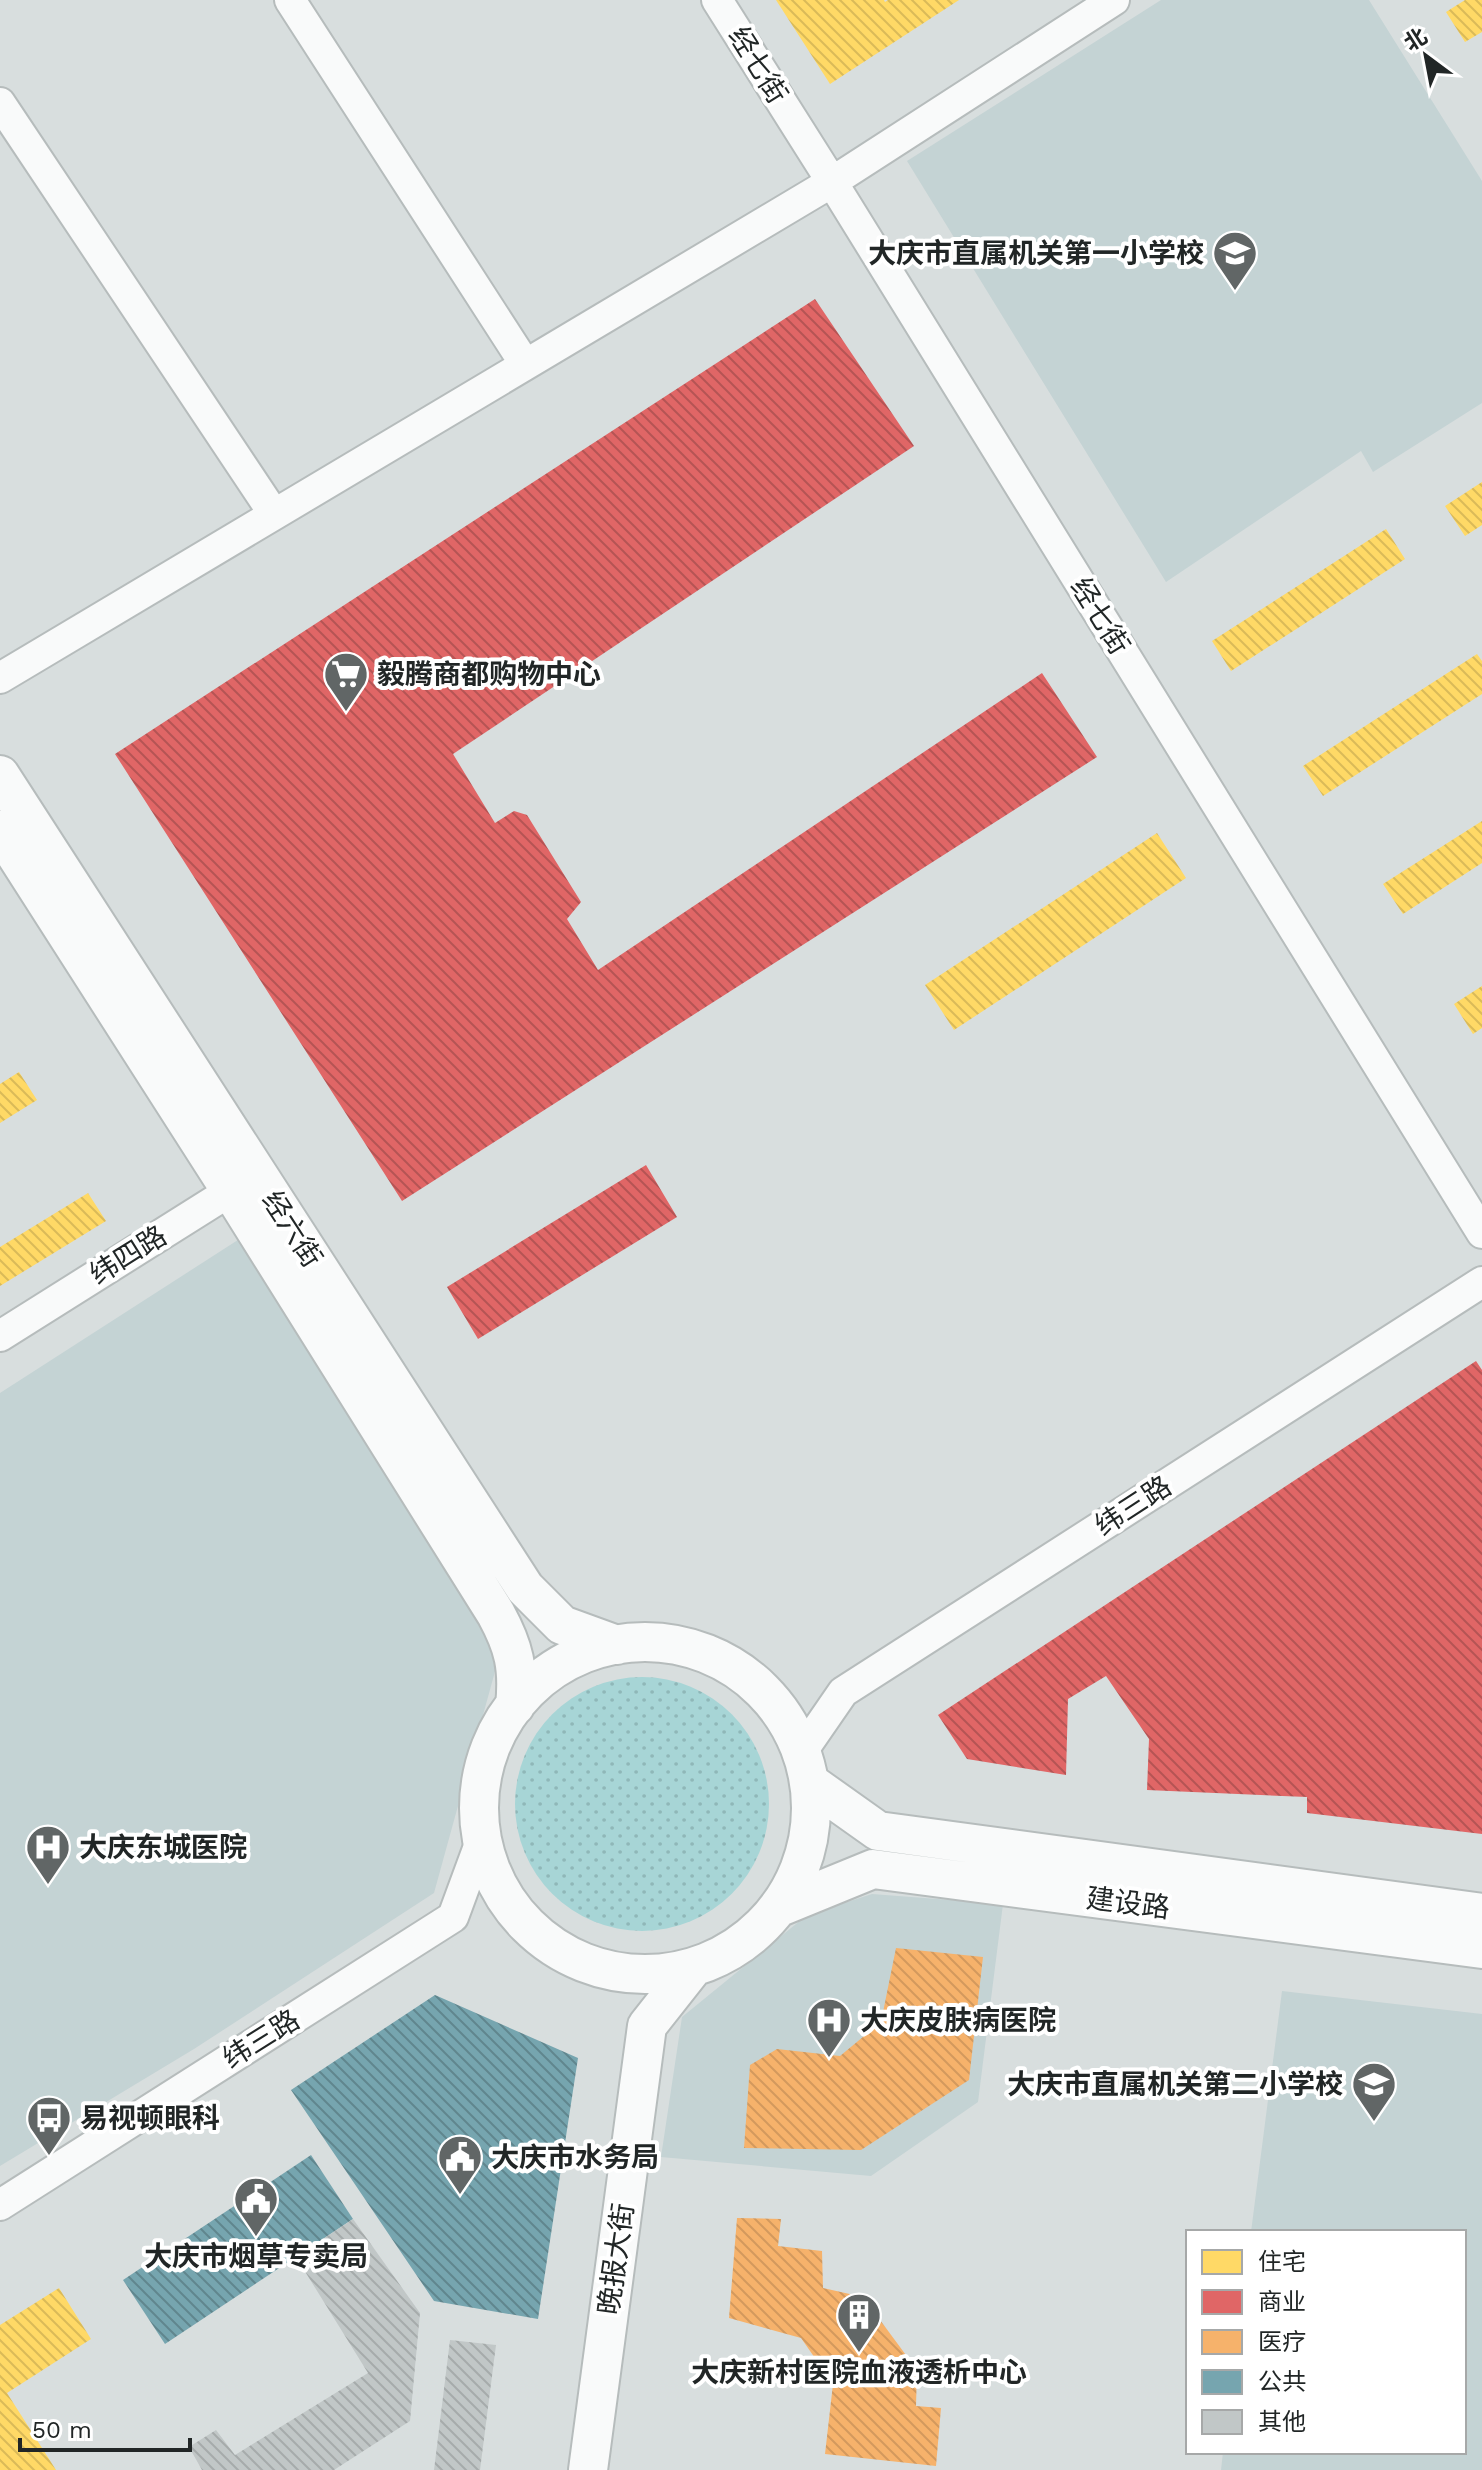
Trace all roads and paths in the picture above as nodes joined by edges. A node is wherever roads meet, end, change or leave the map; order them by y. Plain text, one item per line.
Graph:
1 (290, 0) edge
2 (717, 0) edge
3 (1114, 0) edge
4 (0, 103) edge
5 (832, 182) junction
6 (525, 364) junction
7 (274, 514) junction
8 (0, 678) edge
9 (0, 775) edge
10 (0, 830) edge
11 (244, 1182) junction
12 (1482, 1233) edge
13 (1482, 1282) edge
14 (0, 1336) edge
15 (617, 1645) junction
16 (515, 1706) junction
17 (806, 1766) junction
18 (481, 1841) junction
19 (780, 1907) junction
20 (1482, 1913) edge
21 (1482, 1949) edge
22 (692, 1969) junction
23 (0, 2205) edge
24 (590, 2470) edge

1 - 6 street
2 - 5 street, 经七街
3 - 5 street
4 - 7 street
5 - 6 street
5 - 12 street, 经七街
6 - 7 street
7 - 8 street
9 - 11 main road, 经六街
10 - 11 main road, 经六街
11 - 14 street, 纬四路
11 - 15 main road, 经六街
11 - 16 main road, 经六街
13 - 17 street, 纬三路
15 - 16 main road
15 - 17 main road
16 - 18 main road
17 - 19 main road
17 - 20 main road, 建设路
18 - 22 main road
18 - 23 street, 纬三路
19 - 21 main road, 建设路
19 - 22 main road
22 - 24 main road, 晚报大街

